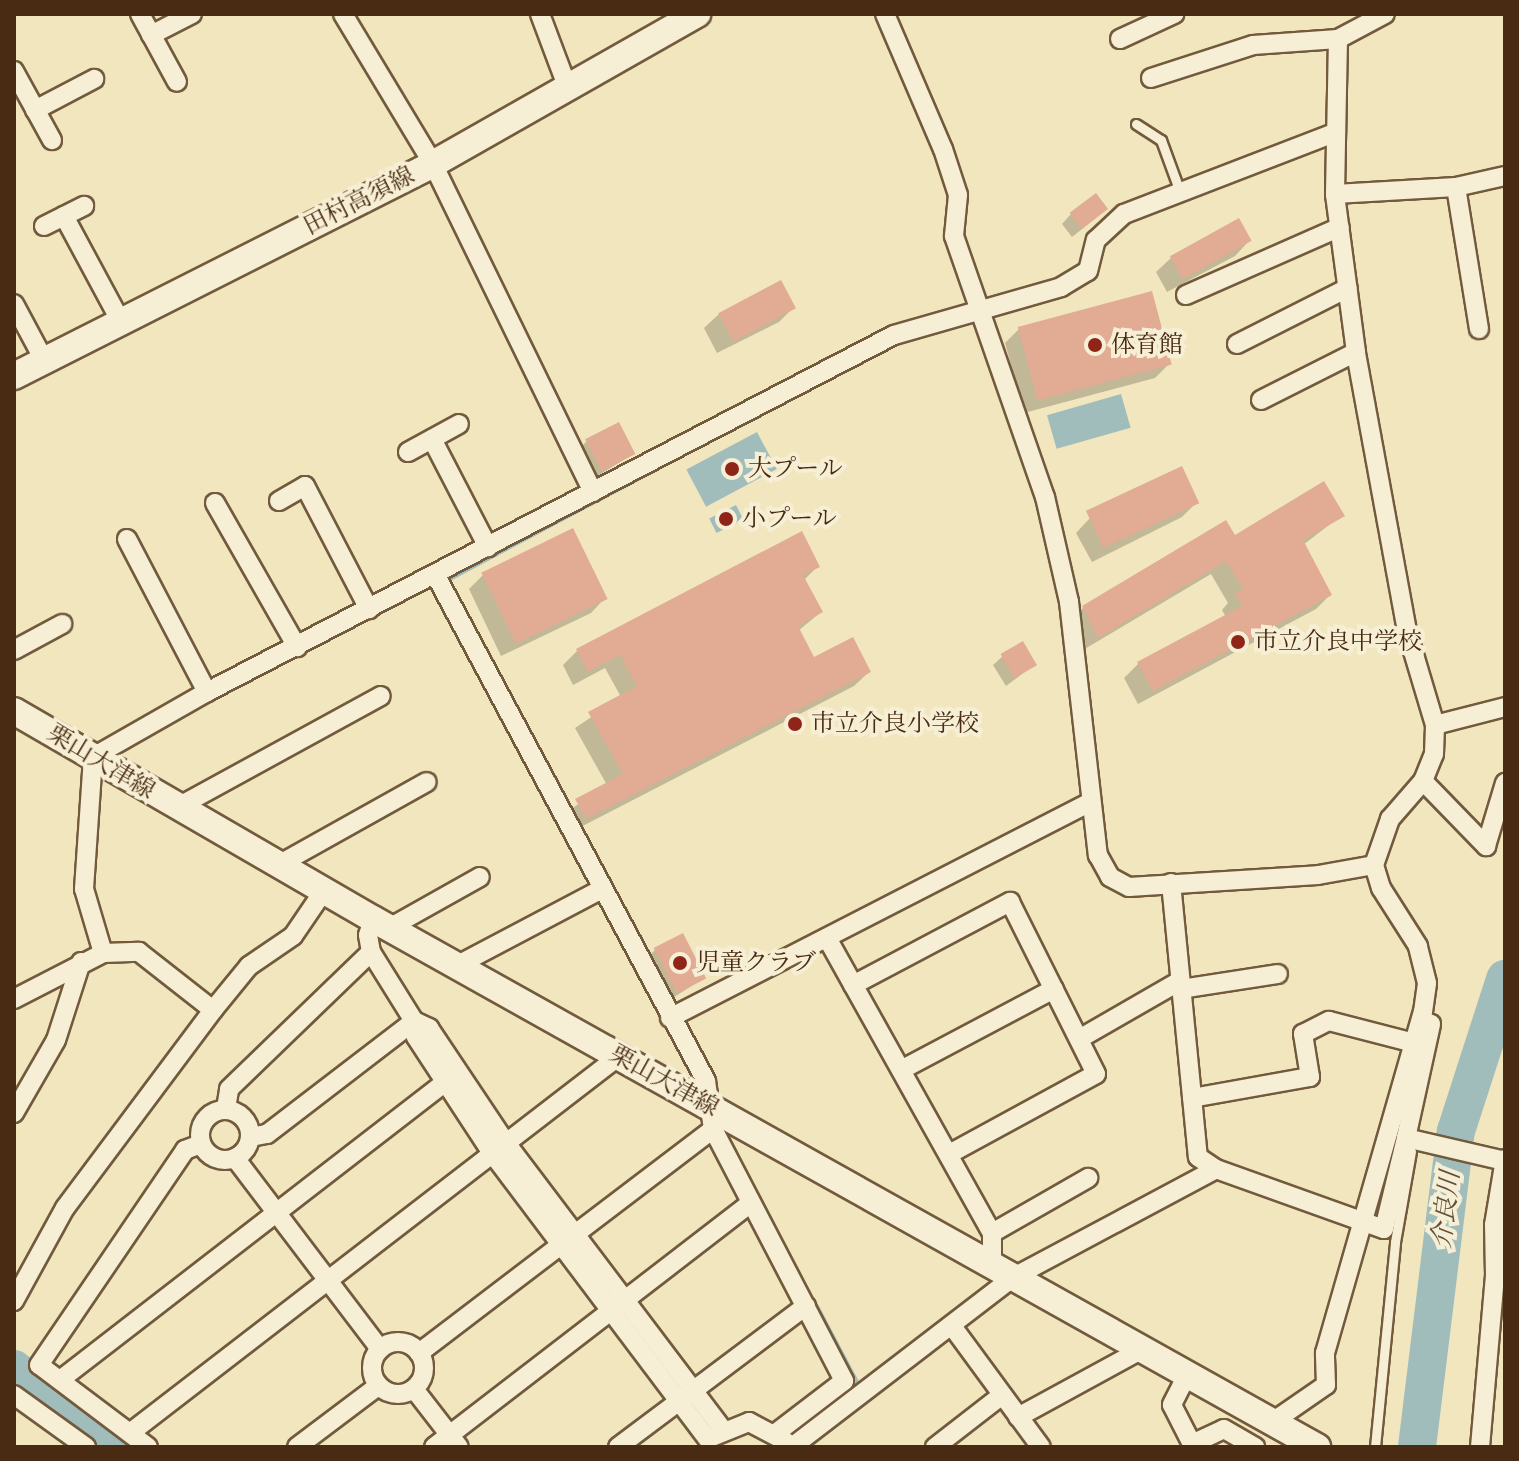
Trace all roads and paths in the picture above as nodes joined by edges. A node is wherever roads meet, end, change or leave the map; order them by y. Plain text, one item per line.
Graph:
1 (140, 14) edge
2 (192, 14) edge
3 (343, 14) edge
4 (540, 14) edge
5 (697, 14) edge
6 (885, 14) edge
7 (1174, 14) edge
8 (1385, 14) edge
9 (151, 35) junction
10 (1120, 39) dead end
11 (1338, 39) junction
12 (14, 71) edge
13 (1151, 78) dead end
14 (94, 79) dead end
15 (177, 82) dead end
16 (567, 86) junction
17 (35, 110) junction
18 (1136, 124) dead end
19 (1336, 132) junction
20 (52, 140) dead end
21 (433, 164) junction
22 (1505, 176) edge
23 (1456, 187) junction
24 (1180, 192) junction
25 (1335, 194) junction
26 (84, 206) dead end
27 (64, 216) junction
28 (44, 226) dead end
29 (1340, 227) junction
30 (1348, 288) junction
31 (1186, 295) dead end
32 (14, 304) edge
33 (977, 311) junction
34 (121, 322) junction
35 (1479, 329) dead end
36 (1237, 344) dead end
37 (1356, 352) junction
38 (44, 360) junction
39 (14, 376) edge
40 (1261, 400) dead end
41 (459, 424) dead end
42 (432, 439) junction
43 (408, 452) dead end
44 (593, 492) junction
45 (279, 501) dead end
46 (215, 503) dead end
47 (127, 539) dead end
48 (488, 547) junction
49 (435, 574) junction
50 (369, 609) junction
51 (62, 624) dead end
52 (297, 647) junction
53 (14, 650) edge
54 (207, 692) junction
55 (381, 696) dead end
56 (1505, 707) edge
57 (14, 711) edge
58 (1435, 725) junction
59 (93, 757) junction
60 (1423, 781) junction
61 (427, 782) dead end
62 (1505, 783) edge
63 (1090, 802) junction
64 (178, 807) junction
65 (280, 864) junction
66 (1374, 865) junction
67 (480, 877) dead end
68 (1171, 883) junction
69 (325, 889) junction
70 (602, 889) junction
71 (381, 924) junction
72 (827, 938) junction
73 (371, 952) junction
74 (103, 953) junction
75 (81, 962) junction
76 (456, 966) junction
77 (1278, 974) dead end
78 (853, 985) junction
79 (1181, 985) junction
80 (1054, 989) junction
81 (14, 999) edge
82 (213, 1010) junction
83 (1423, 1012) junction
84 (670, 1018) junction
85 (414, 1021) junction
86 (1079, 1039) junction
87 (1414, 1043) junction
88 (619, 1056) junction
89 (901, 1070) junction
90 (452, 1078) junction
91 (1192, 1098) junction
92 (226, 1109) junction
93 (14, 1113) edge
94 (711, 1118) junction
95 (251, 1137) junction
96 (1413, 1140) junction
97 (201, 1144) junction
98 (499, 1148) junction
99 (949, 1154) junction
100 (235, 1158) junction
101 (1499, 1159) edge
102 (1216, 1169) junction
103 (1088, 1178) dead end
104 (751, 1203) junction
105 (277, 1213) junction
106 (1360, 1224) junction
107 (992, 1233) junction
108 (568, 1239) junction
109 (1002, 1272) junction
110 (328, 1280) junction
111 (14, 1301) edge
112 (619, 1305) junction
113 (806, 1306) junction
114 (952, 1326) junction
115 (380, 1349) junction
116 (1139, 1351) junction
117 (419, 1353) junction
118 (1186, 1377) junction
119 (60, 1380) junction
120 (378, 1386) junction
121 (414, 1389) junction
122 (14, 1395) edge
123 (686, 1395) junction
124 (1001, 1396) junction
125 (1018, 1417) junction
126 (1271, 1423) junction
127 (130, 1433) junction
128 (711, 1439) edge
129 (454, 1441) edge
130 (785, 1442) edge
131 (1188, 1445) edge
132 (86, 1447) edge
133 (148, 1447) edge
134 (297, 1447) edge
135 (434, 1447) edge
136 (618, 1447) edge
137 (935, 1447) edge
138 (1041, 1447) edge
139 (1255, 1447) edge
140 (1317, 1447) edge
141 (1375, 1447) edge
142 (1480, 1447) edge

1 - 9 street
2 - 9 street
3 - 21 street
4 - 16 street
5 - 16 main road, 田村高須線
6 - 33 street
7 - 10 street
8 - 11 street
9 - 15 street
11 - 13 street
11 - 19 street
12 - 17 street
14 - 17 street
16 - 21 main road, 田村高須線
17 - 20 street
18 - 24 lane
19 - 24 street
19 - 25 street
21 - 34 main road, 田村高須線
21 - 44 street
22 - 23 street
23 - 25 street
23 - 35 street
24 - 33 street
25 - 29 street
26 - 27 street
27 - 28 street
27 - 34 street
29 - 30 street
29 - 31 street
30 - 36 street
30 - 37 street
32 - 38 street
33 - 44 street
33 - 63 street
34 - 38 main road, 田村高須線
37 - 40 street
37 - 58 street
38 - 39 main road, 田村高須線
41 - 42 street
42 - 43 street
42 - 48 street
44 - 48 street
45 - 50 street
46 - 52 street
47 - 54 street
48 - 49 street
49 - 50 street
49 - 70 street
50 - 52 street
51 - 53 street
52 - 54 street
54 - 59 street
55 - 64 street
56 - 58 street
57 - 59 main road, 栗山大津線
58 - 60 street
59 - 64 main road, 栗山大津線
59 - 74 street
60 - 62 street
60 - 66 street
61 - 65 street
63 - 68 street
63 - 72 street
64 - 65 main road, 栗山大津線
65 - 69 main road, 栗山大津線
66 - 68 street
66 - 83 street
67 - 71 street
68 - 79 street
69 - 71 main road, 栗山大津線
69 - 82 street
70 - 76 street
70 - 84 street
71 - 73 street
71 - 76 main road, 栗山大津線
72 - 78 street
72 - 84 street
73 - 85 street
73 - 92 street
74 - 75 street
74 - 82 street
75 - 81 street
75 - 93 street
76 - 88 main road, 栗山大津線
77 - 79 street
78 - 80 street
78 - 89 street
79 - 86 street
79 - 91 street
80 - 86 street
80 - 89 street
82 - 111 street
83 - 87 street
83 - 96 street
84 - 94 street
85 - 90 street
85 - 95 street
86 - 99 street
87 - 91 street
87 - 106 street
88 - 94 main road, 栗山大津線
88 - 98 street
89 - 99 street
90 - 98 street
90 - 105 street
91 - 102 street
92 - 95 street
92 - 97 street
94 - 104 street
94 - 108 street
94 - 109 main road, 栗山大津線
95 - 100 street
96 - 101 street
96 - 106 street
96 - 141 lane
97 - 100 street
97 - 119 street
98 - 108 street
98 - 110 street
99 - 107 street
100 - 105 street
101 - 142 street
102 - 106 street
102 - 109 street
103 - 107 street
104 - 112 street
104 - 113 street
105 - 110 street
105 - 119 street
106 - 126 street
107 - 109 street
108 - 112 street
108 - 117 street
109 - 114 street
109 - 116 main road, 栗山大津線
110 - 115 street
110 - 127 street
112 - 123 street
112 - 129 street
113 - 123 street
113 - 130 street
114 - 124 street
114 - 130 street
115 - 117 street
115 - 120 street
116 - 118 main road, 栗山大津線
116 - 125 street
117 - 121 street
118 - 126 main road, 栗山大津線
118 - 131 street
119 - 127 street
120 - 121 street
120 - 134 street
121 - 129 street
122 - 132 street
123 - 128 street
123 - 136 street
124 - 125 street
124 - 137 street
125 - 138 street
126 - 140 main road, 栗山大津線
127 - 133 street
128 - 130 street
129 - 135 street
131 - 139 street

